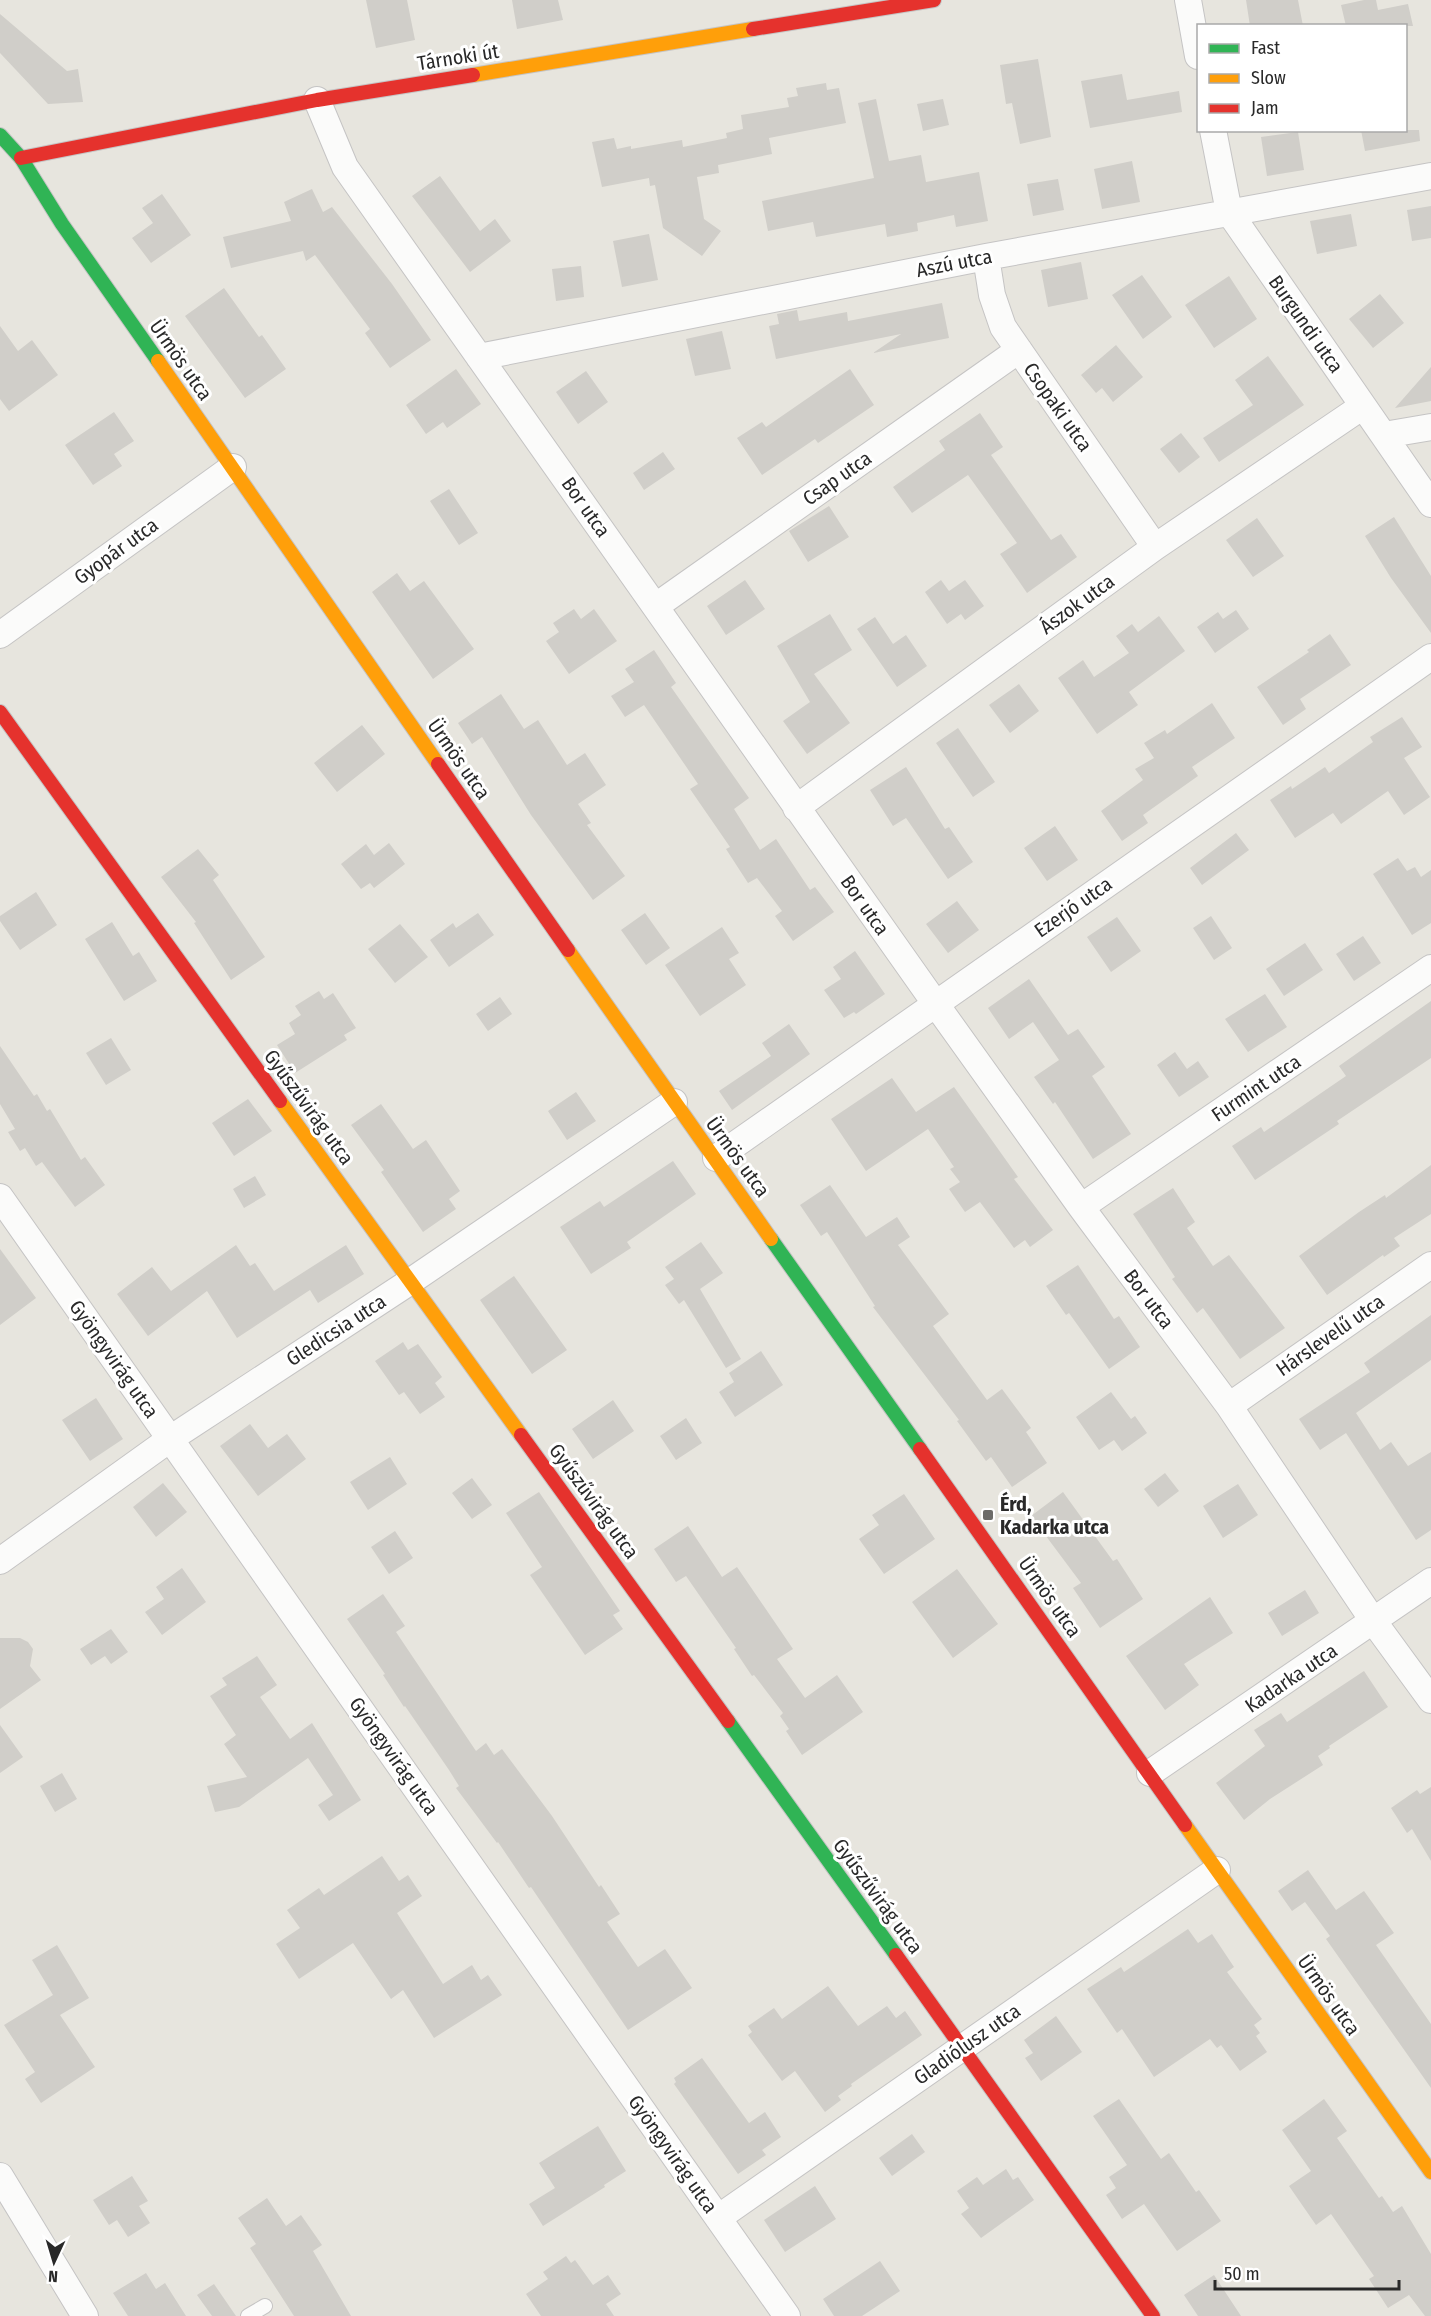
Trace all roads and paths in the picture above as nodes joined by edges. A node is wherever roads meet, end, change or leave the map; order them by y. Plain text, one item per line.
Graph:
1 (934, 0) edge
2 (1188, 0) edge
3 (1197, 50) edge
4 (317, 100) junction
5 (1213, 132) edge
6 (0, 135) edge
7 (21, 158) junction
8 (1431, 176) edge
9 (1229, 212) junction
10 (986, 257) junction
11 (1019, 350) junction
12 (479, 357) junction
13 (1363, 406) junction
14 (1431, 427) edge
15 (1384, 435) junction
16 (233, 467) junction
17 (1431, 504) edge
18 (1155, 547) junction
19 (656, 606) junction
20 (0, 635) edge
21 (1431, 657) edge
22 (0, 712) edge
23 (796, 808) junction
24 (1431, 968) edge
25 (935, 1004) junction
26 (674, 1102) junction
27 (716, 1158) junction
28 (0, 1197) edge
29 (1082, 1207) junction
30 (1431, 1264) edge
31 (411, 1281) junction
32 (1228, 1406) junction
33 (170, 1438) junction
34 (0, 1561) edge
35 (1431, 1581) edge
36 (1374, 1622) junction
37 (1431, 1700) edge
38 (1150, 1773) junction
39 (1216, 1870) junction
40 (963, 2048) junction
41 (1431, 2172) edge
42 (0, 2176) edge
43 (718, 2218) junction
44 (265, 2306) dead end
45 (86, 2316) edge
46 (248, 2316) edge
47 (787, 2316) edge
48 (1153, 2316) edge

1 - 4 street, Tárnoki út
2 - 3 street
4 - 7 street, Tárnoki út
4 - 12 street, Bor utca
5 - 9 street, Burgundi utca
6 - 7 street
7 - 16 street, Ürmös utca
8 - 9 street, Aszú utca
9 - 10 street, Aszú utca
9 - 13 street, Burgundi utca
10 - 11 street, Csopaki utca
10 - 12 street, Aszú utca
11 - 18 street, Csopaki utca
11 - 19 street, Csap utca
12 - 19 street, Bor utca
13 - 15 street, Burgundi utca
13 - 18 street, Ászok utca
14 - 15 street
15 - 17 street, Burgundi utca
16 - 20 street, Gyopár utca
16 - 26 street, Ürmös utca
18 - 23 street, Ászok utca
19 - 23 street, Bor utca
21 - 25 street, Ezerjó utca
22 - 31 street, Gyűszűvirág utca
23 - 25 street, Bor utca
24 - 29 street, Furmint utca
25 - 27 street, Ezerjó utca
25 - 29 street, Bor utca
26 - 27 street, Ürmös utca
26 - 31 street, Gledicsia utca
27 - 38 street, Ürmös utca
28 - 33 street, Gyöngyvirág utca
29 - 32 street, Bor utca
30 - 32 street, Hárslevelű utca
31 - 33 street, Gledicsia utca
31 - 40 street, Gyűszűvirág utca
32 - 36 street, Bor utca
33 - 34 street, Gledicsia utca
33 - 43 street, Gyöngyvirág utca
35 - 36 street, Kadarka utca
36 - 37 street, Bor utca
36 - 38 street, Kadarka utca
38 - 39 street, Ürmös utca
39 - 40 street, Gladiólusz utca
39 - 41 street, Ürmös utca
40 - 43 street, Gladiólusz utca
40 - 48 street, Gyűszűvirág utca
42 - 45 street
43 - 47 street, Gyöngyvirág utca
44 - 46 lane

